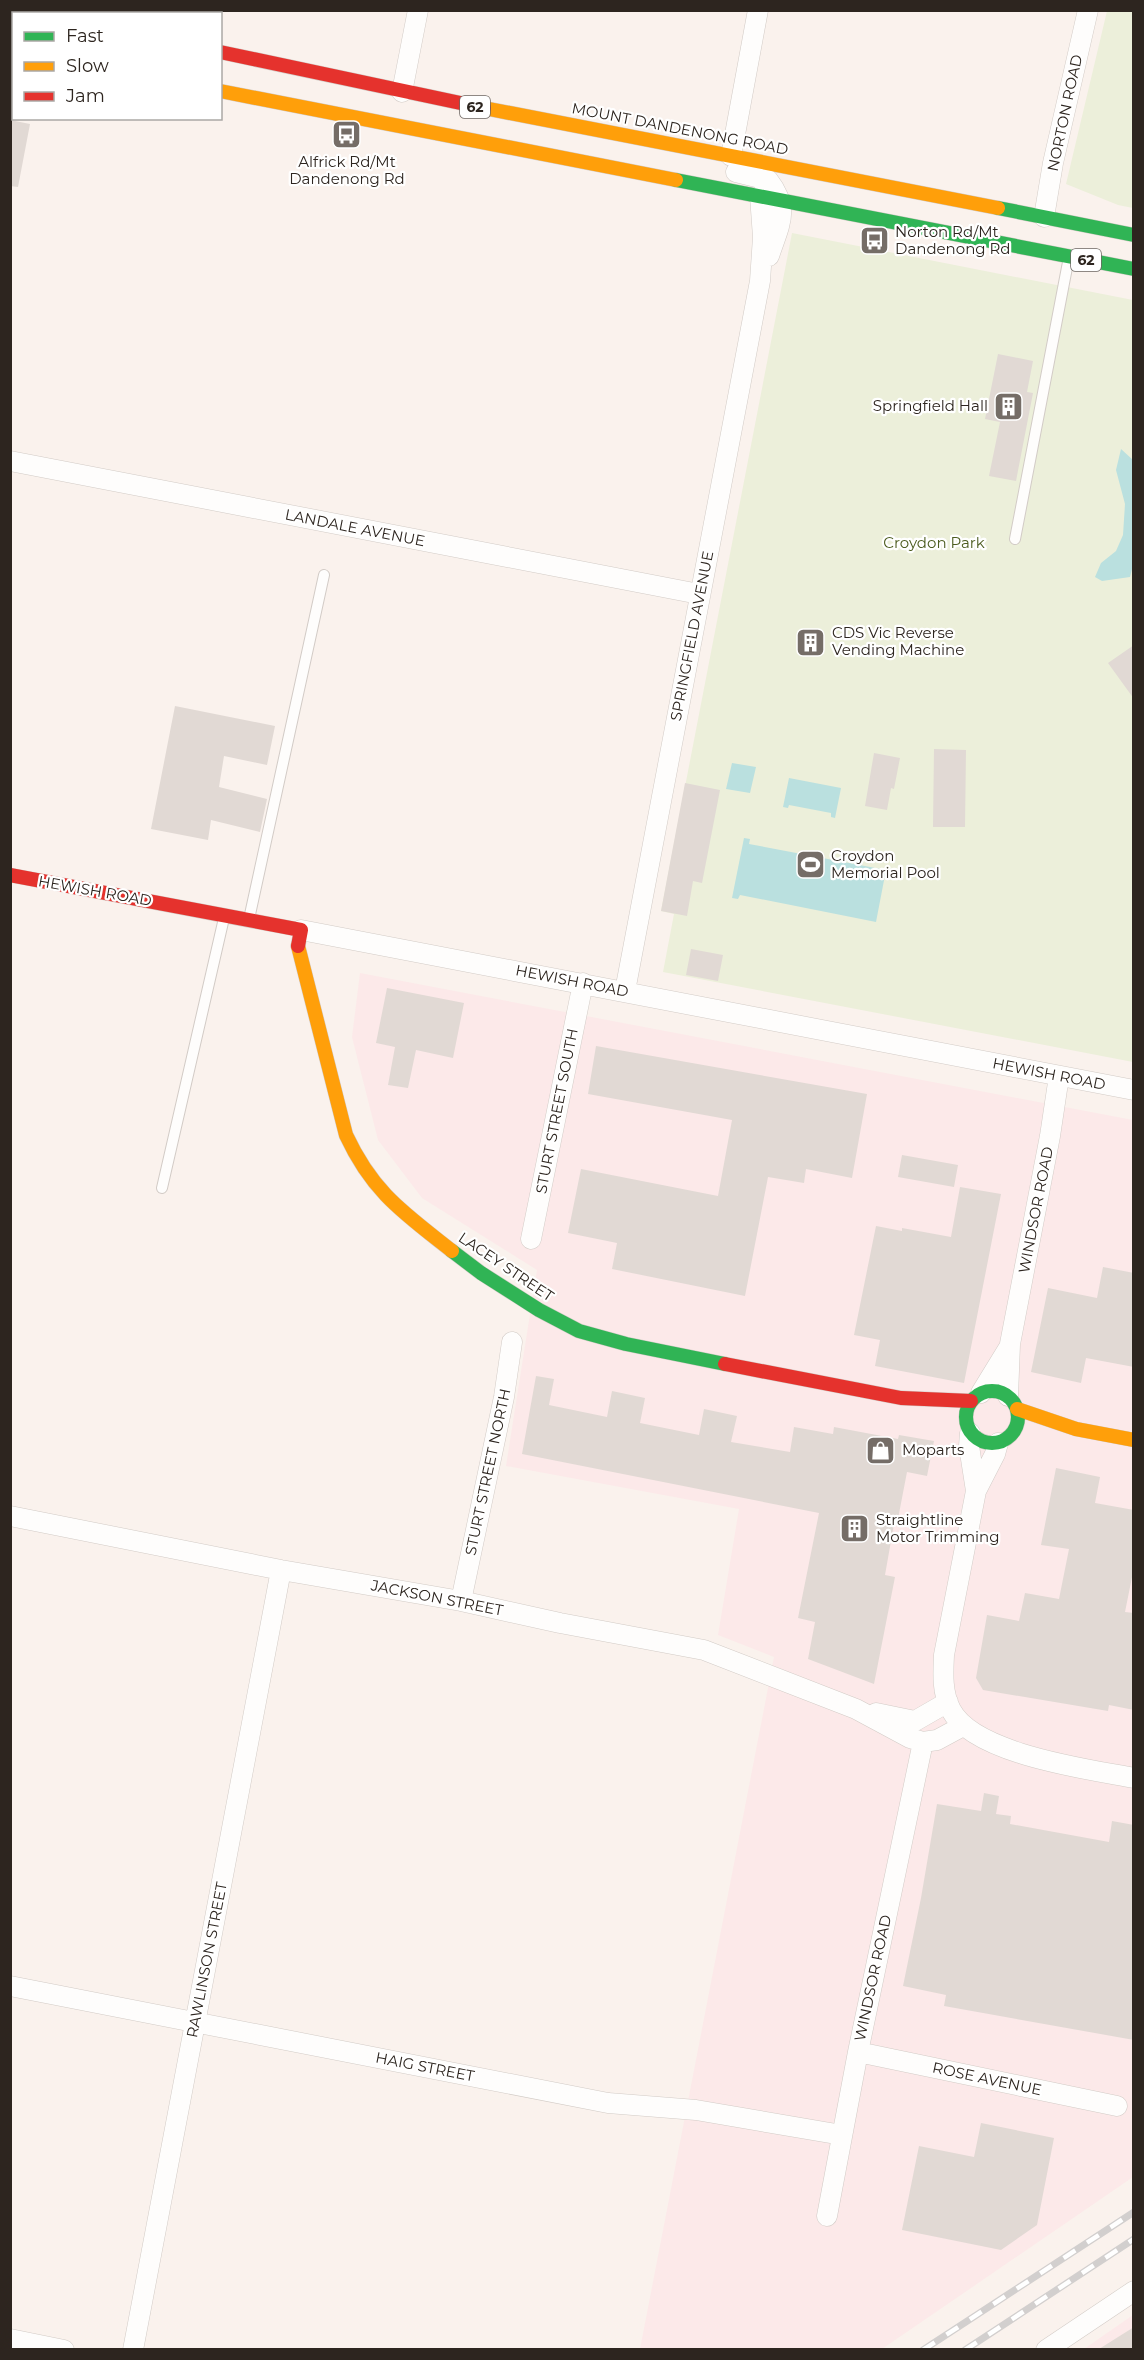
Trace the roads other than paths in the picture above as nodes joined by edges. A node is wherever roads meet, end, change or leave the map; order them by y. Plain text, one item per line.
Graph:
1 (418, 10) edge
2 (758, 10) edge
3 (1088, 10) edge
4 (222, 53) edge
5 (222, 91) edge
6 (399, 108) junction
7 (618, 134) junction
8 (731, 156) junction
9 (760, 196) junction
10 (781, 200) junction
11 (1041, 234) junction
12 (1134, 235) edge
13 (1069, 257) junction
14 (1134, 269) edge
15 (760, 281) junction
16 (10, 461) edge
17 (1015, 539) dead end
18 (324, 575) dead end
19 (699, 594) junction
20 (10, 875) edge
21 (225, 915) junction
22 (249, 919) junction
23 (301, 930) junction
24 (583, 982) junction
25 (625, 991) junction
26 (1059, 1076) junction
27 (1134, 1090) edge
28 (162, 1188) dead end
29 (531, 1239) dead end
30 (512, 1342) dead end
31 (1010, 1344) junction
32 (976, 1397) junction
33 (901, 1398) junction
34 (1012, 1403) junction
35 (929, 1411) dead end
36 (948, 1420) dead end
37 (968, 1429) junction
38 (1076, 1429) junction
39 (1040, 1433) dead end
40 (1012, 1437) junction
41 (1134, 1440) edge
42 (975, 1491) junction
43 (10, 1516) edge
44 (281, 1570) junction
45 (461, 1601) junction
46 (948, 1702) junction
47 (856, 1708) junction
48 (963, 1726) junction
49 (923, 1742) junction
50 (1134, 1778) edge
51 (10, 1986) edge
52 (195, 2022) junction
53 (858, 2052) junction
54 (1117, 2106) dead end
55 (842, 2135) junction
56 (827, 2216) dead end
57 (1134, 2291) edge
58 (10, 2339) edge
59 (64, 2349) edge
60 (133, 2349) edge
61 (1046, 2349) edge

1 - 6 street
2 - 8 street
3 - 11 street, NORTON ROAD
4 - 6 main road, MOUNT DANDENONG ROAD / 62
5 - 6 main road, MOUNT DANDENONG ROAD / 62
6 - 7 main road, MOUNT DANDENONG ROAD / 62
6 - 9 main road, MOUNT DANDENONG ROAD / 62
7 - 8 main road, MOUNT DANDENONG ROAD / 62
7 - 10 street
8 - 11 main road, MOUNT DANDENONG ROAD / 62
9 - 10 main road, MOUNT DANDENONG ROAD / 62
9 - 15 street, SPRINGFIELD AVENUE
10 - 11 main road, MOUNT DANDENONG ROAD / 62
10 - 15 street, SPRINGFIELD AVENUE
11 - 12 main road, MOUNT DANDENONG ROAD / 62
11 - 13 main road, MOUNT DANDENONG ROAD / 62
13 - 14 main road, MOUNT DANDENONG ROAD / 62
13 - 17 lane
15 - 19 street, SPRINGFIELD AVENUE
16 - 19 street, LANDALE AVENUE
18 - 22 lane
19 - 25 street, SPRINGFIELD AVENUE
20 - 21 main road, HEWISH ROAD
21 - 22 main road, HEWISH ROAD
21 - 28 lane
22 - 23 main road, HEWISH ROAD
23 - 24 street, HEWISH ROAD
23 - 33 main road, LACEY STREET
24 - 25 street, HEWISH ROAD
24 - 29 street, STURT STREET SOUTH
25 - 26 street, HEWISH ROAD
26 - 27 street, HEWISH ROAD
26 - 31 street, WINDSOR ROAD
30 - 45 street, STURT STREET NORTH
31 - 32 street, WINDSOR ROAD
31 - 34 street, WINDSOR ROAD
32 - 33 main road, LACEY STREET
32 - 34 main road
32 - 37 main road
33 - 35 main road, LACEY STREET
34 - 38 main road
34 - 40 main road
36 - 37 main road
37 - 40 main road
37 - 42 street
38 - 39 main road
38 - 41 main road
40 - 42 street
42 - 46 street
43 - 44 street, JACKSON STREET
44 - 45 street, JACKSON STREET
44 - 52 street, RAWLINSON STREET
45 - 47 street, JACKSON STREET
46 - 47 street
46 - 48 street
47 - 49 street
48 - 49 street
48 - 50 street
49 - 53 street, WINDSOR ROAD
51 - 52 street, HAIG STREET
52 - 55 street, HAIG STREET
52 - 60 street, RAWLINSON STREET
53 - 54 street, ROSE AVENUE
53 - 55 street, WINDSOR ROAD
55 - 56 street, WINDSOR ROAD
57 - 61 street
58 - 59 street

